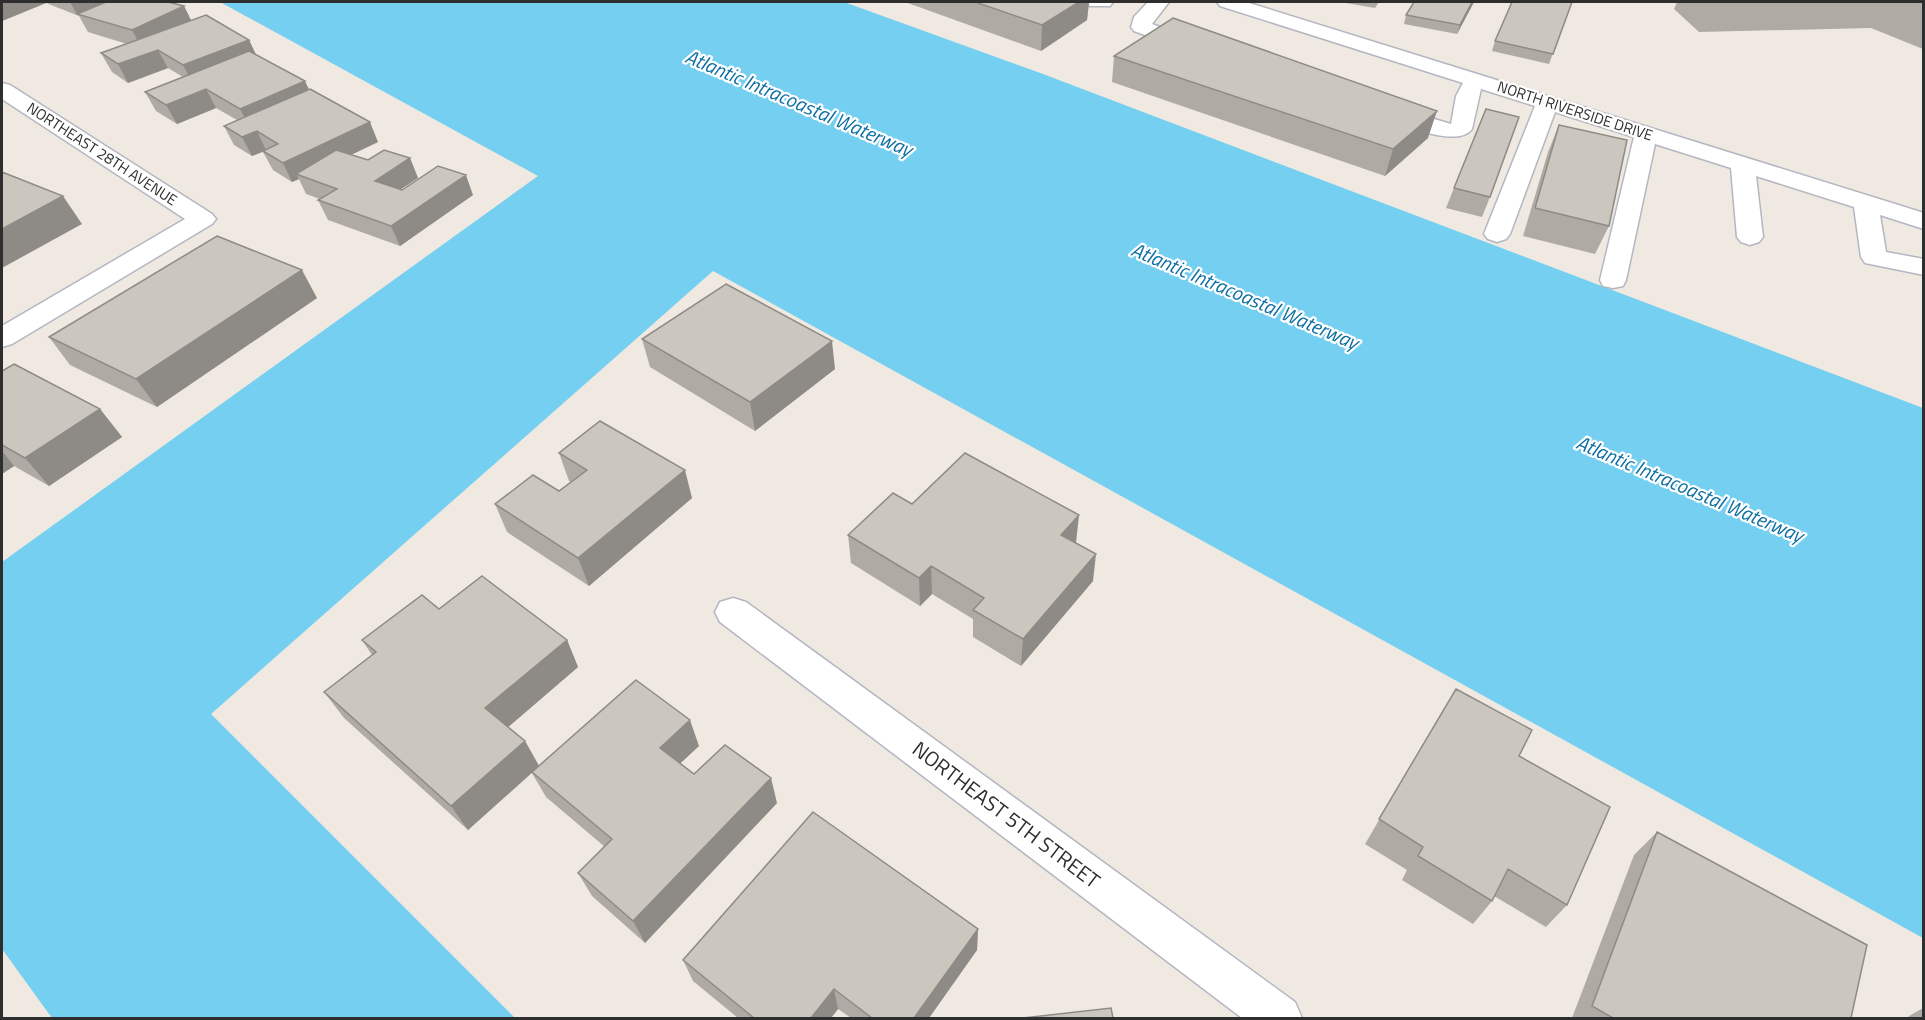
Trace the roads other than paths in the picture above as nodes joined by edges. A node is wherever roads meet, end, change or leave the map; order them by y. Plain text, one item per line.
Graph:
1 (1097, 2) edge
2 (1103, 2) edge
3 (1159, 2) edge
4 (1227, 2) edge
5 (1215, 53) edge
6 (1476, 80) junction
7 (2, 90) edge
8 (1547, 103) junction
9 (1366, 105) edge
10 (1646, 134) junction
11 (1743, 164) junction
12 (1866, 203) junction
13 (1923, 221) edge
14 (1497, 234) dead end
15 (1750, 237) dead end
16 (1923, 267) edge
17 (1613, 280) dead end
18 (2, 338) edge
19 (733, 612) dead end
20 (1279, 1018) edge

1 - 2 street
3 - 5 street
4 - 6 street, NORTH RIVERSIDE DRIVE
6 - 8 street, NORTH RIVERSIDE DRIVE
6 - 9 street
7 - 18 street, NORTHEAST 28TH AVENUE
8 - 10 street, NORTH RIVERSIDE DRIVE
8 - 14 street
10 - 11 street, NORTH RIVERSIDE DRIVE
10 - 17 street
11 - 12 street, NORTH RIVERSIDE DRIVE
11 - 15 street
12 - 13 street, NORTH RIVERSIDE DRIVE
12 - 16 street
19 - 20 street, NORTHEAST 5TH STREET

